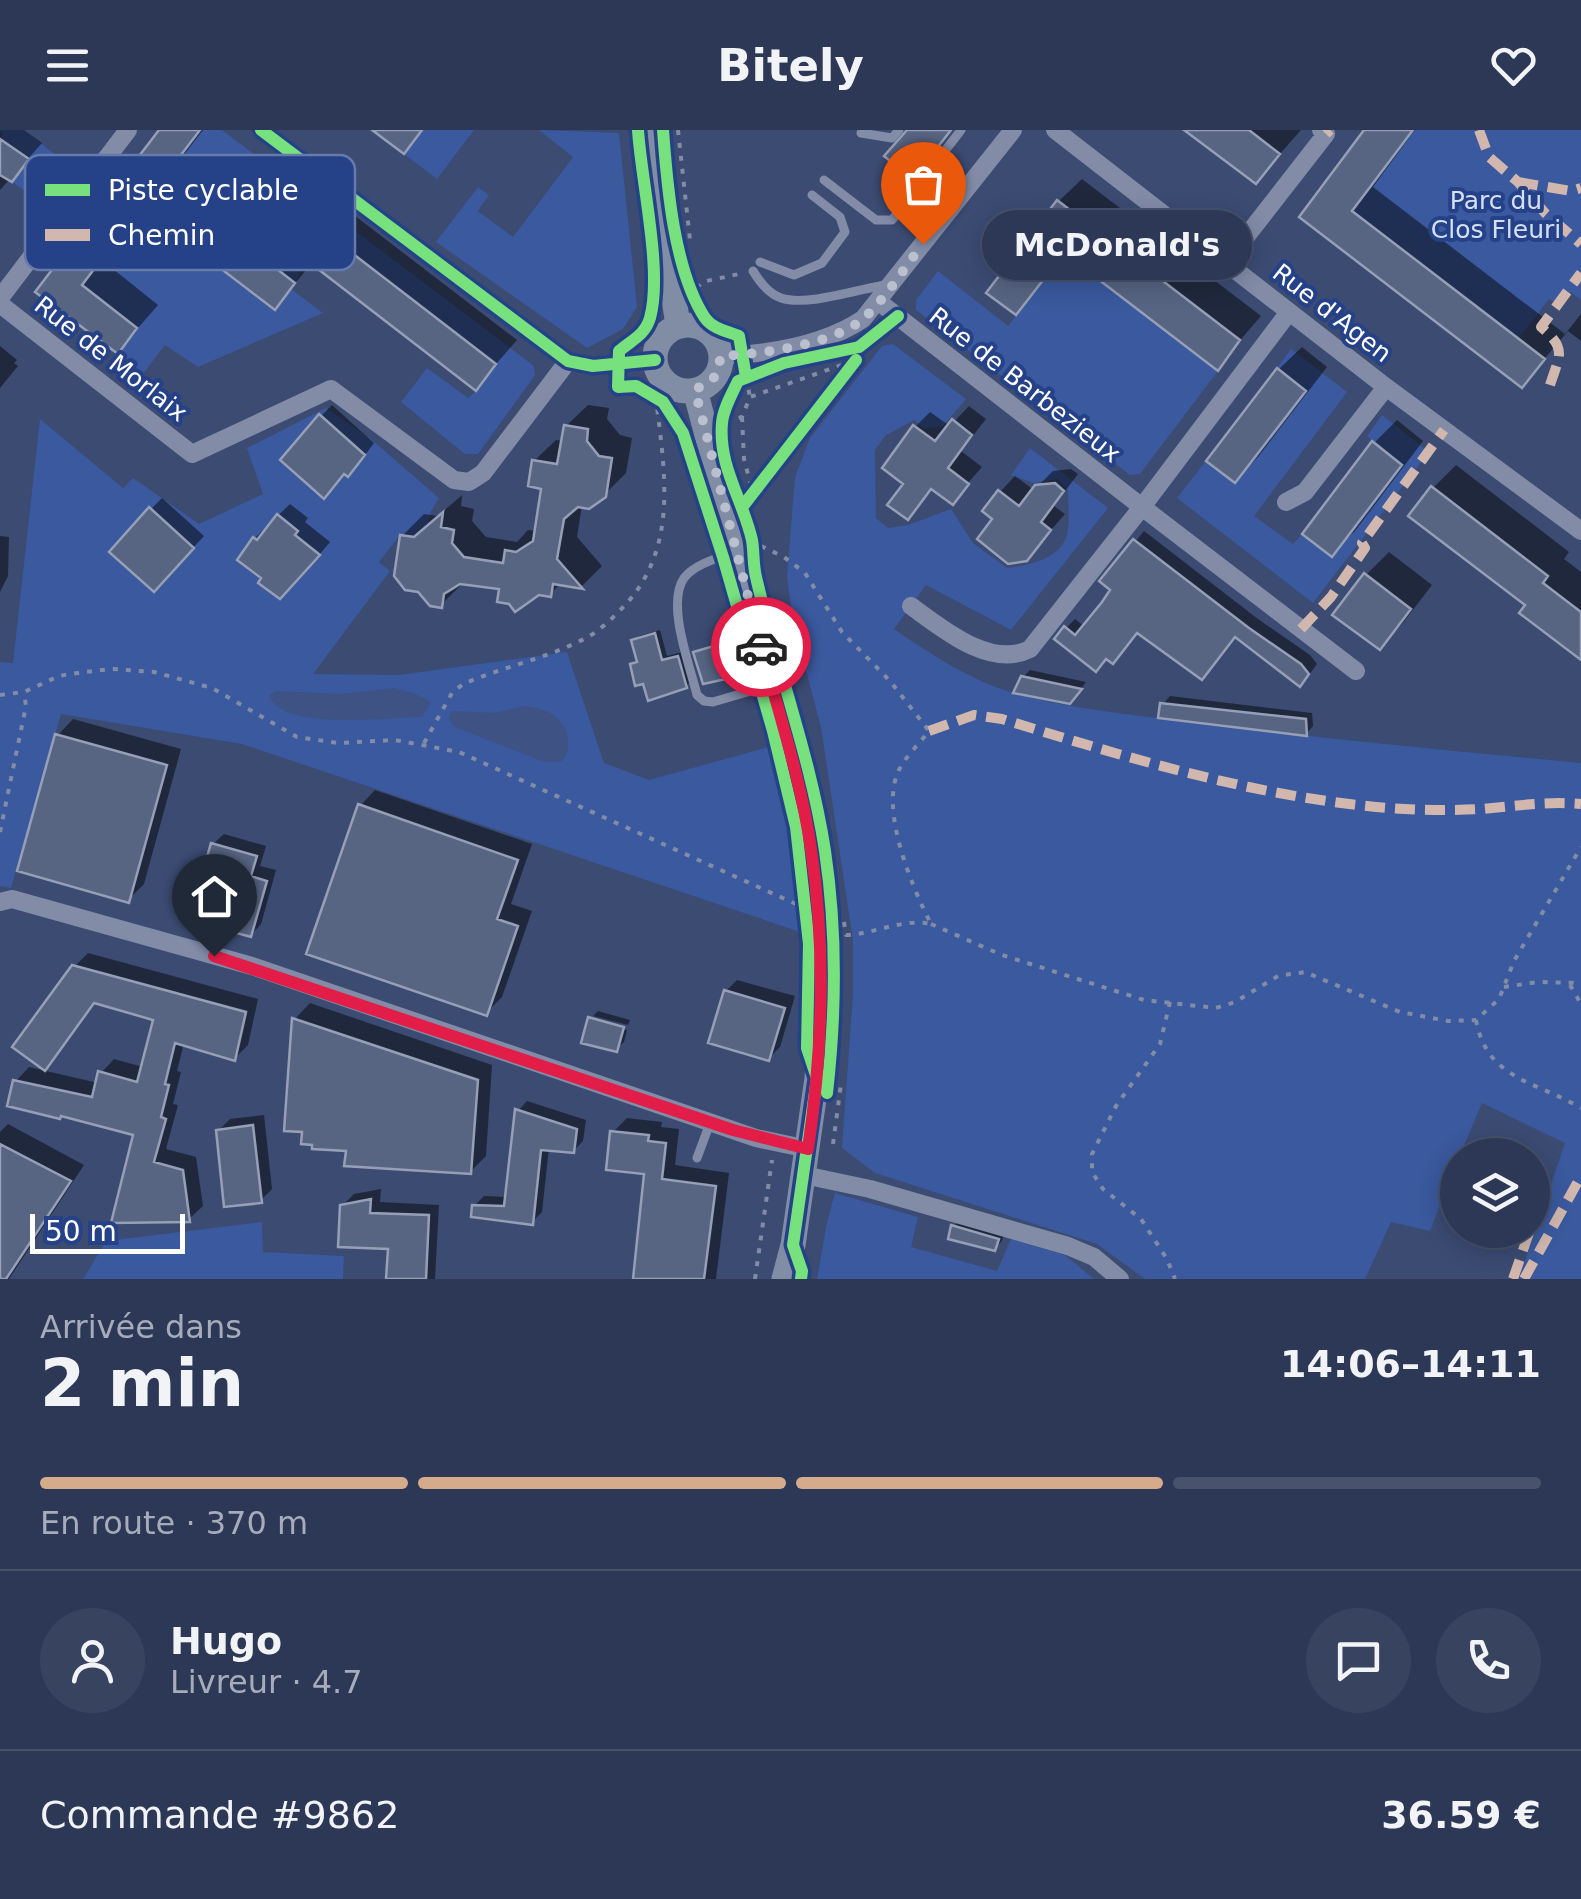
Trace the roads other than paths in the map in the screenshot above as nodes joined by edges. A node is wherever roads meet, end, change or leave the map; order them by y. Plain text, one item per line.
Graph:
1 (128, 130) edge
2 (261, 130) edge
3 (653, 130) edge
4 (898, 130) edge
5 (961, 130) edge
6 (1013, 130) edge
7 (1055, 130) edge
8 (1320, 130) edge
9 (860, 133) dead end
10 (109, 155) edge
11 (294, 155) edge
12 (824, 180) dead end
13 (812, 195) dead end
14 (355, 201) edge
15 (1227, 261) junction
16 (25, 268) edge
17 (893, 283) junction
18 (0, 301) edge
19 (878, 302) junction
20 (1289, 312) junction
21 (678, 326) junction
22 (721, 356) junction
23 (655, 360) junction
24 (568, 361) junction
25 (1386, 387) junction
26 (695, 390) junction
27 (1286, 502) dead end
28 (1142, 507) junction
29 (1581, 532) edge
30 (747, 551) junction
31 (910, 606) dead end
32 (1356, 672) dead end
33 (772, 685) junction
34 (0, 902) edge
35 (710, 1123) junction
36 (698, 1158) dead end
37 (806, 1162) junction
38 (784, 1279) edge
39 (1120, 1279) edge

1 - 10 street
2 - 11 street
3 - 21 main road
4 - 9 lane
5 - 12 lane
6 - 17 street
7 - 15 street, Rue d'Agen
8 - 15 street
13 - 17 lane
14 - 24 street
15 - 20 street, Rue d'Agen
16 - 18 street
17 - 19 street
18 - 24 street, Rue de Morlaix
19 - 22 street
19 - 28 street, Rue de Barbezieux
20 - 25 street, Rue d'Agen
20 - 28 street
21 - 22 main road
21 - 23 main road
22 - 26 main road
23 - 24 street
23 - 26 main road
25 - 27 street
25 - 29 street, Rue d'Agen
26 - 30 main road
28 - 31 street
28 - 32 street, Rue de Barbezieux
30 - 33 main road
30 - 33 lane
33 - 37 main road
34 - 35 street
35 - 36 lane
35 - 37 street
37 - 38 main road
37 - 39 street

